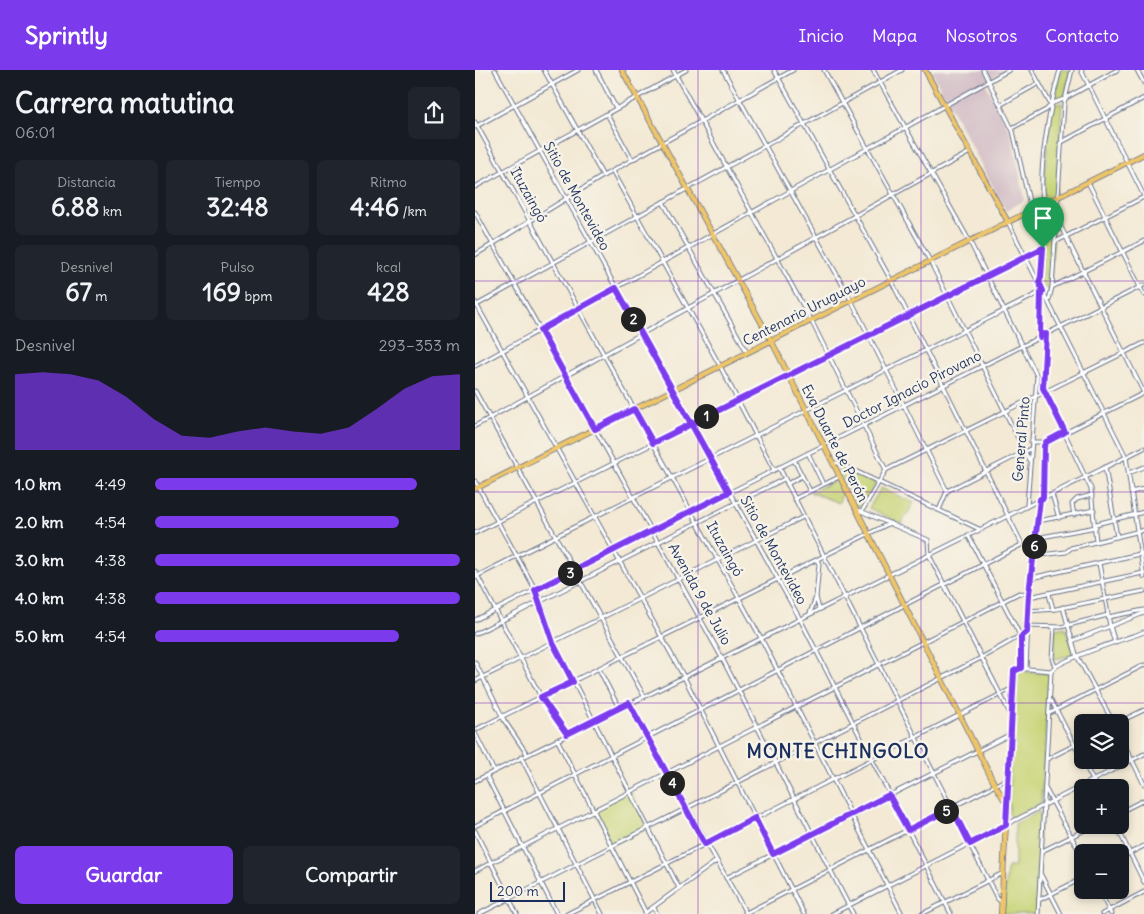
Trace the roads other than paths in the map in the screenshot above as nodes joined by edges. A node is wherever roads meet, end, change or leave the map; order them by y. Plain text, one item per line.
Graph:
1 (495, 70) edge
2 (544, 70) edge
3 (578, 70) edge
4 (596, 70) edge
5 (622, 70) edge
6 (673, 70) edge
7 (686, 70) edge
8 (723, 70) edge
9 (773, 70) edge
10 (793, 70) edge
11 (824, 70) edge
12 (873, 70) edge
13 (901, 70) edge
14 (925, 70) edge
15 (983, 70) edge
16 (1009, 70) edge
17 (1032, 70) edge
18 (1060, 70) edge
19 (1072, 70) edge
20 (1081, 70) edge
21 (1117, 70) edge
22 (1137, 70) edge
23 (676, 76) junction
24 (778, 78) junction
25 (988, 81) junction
26 (880, 82) junction
27 (1039, 83) junction
28 (1144, 83) edge
29 (552, 84) junction
30 (1089, 86) junction
31 (637, 97) junction
32 (1144, 98) edge
33 (1064, 99) junction
34 (740, 100) junction
35 (842, 103) junction
36 (1000, 104) junction
37 (515, 105) junction
38 (1051, 105) junction
39 (945, 106) junction
40 (616, 108) junction
41 (607, 114) junction
42 (1106, 119) junction
43 (701, 121) junction
44 (804, 124) junction
45 (476, 125) edge
46 (905, 128) junction
47 (1012, 128) junction
48 (578, 130) junction
49 (662, 143) junction
50 (1060, 143) junction
51 (765, 146) junction
52 (868, 149) junction
53 (539, 151) junction
54 (969, 152) junction
55 (1144, 154) edge
56 (632, 160) junction
57 (1127, 162) junction
58 (727, 167) junction
59 (829, 170) junction
60 (502, 171) junction
61 (612, 171) junction
62 (930, 174) junction
63 (603, 176) junction
64 (1088, 182) junction
65 (475, 186) edge
66 (687, 189) junction
67 (790, 191) junction
68 (893, 195) junction
69 (1144, 196) edge
70 (1057, 197) junction
71 (567, 198) junction
72 (663, 202) junction
73 (1043, 204) junction
74 (1031, 210) junction
75 (475, 212) edge
76 (752, 212) junction
77 (637, 216) junction
78 (855, 216) junction
79 (1105, 217) junction
80 (531, 221) junction
81 (1056, 221) junction
82 (1008, 222) junction
83 (713, 235) junction
84 (816, 237) junction
85 (1066, 237) junction
86 (1144, 241) edge
87 (590, 242) junction
88 (969, 242) junction
89 (1055, 242) junction
90 (493, 244) junction
91 (688, 248) junction
92 (1043, 248) junction
93 (1123, 252) junction
94 (475, 255) edge
95 (1026, 256) junction
96 (777, 258) junction
97 (930, 261) junction
98 (663, 262) junction
99 (553, 263) junction
100 (1083, 271) junction
101 (987, 276) junction
102 (739, 280) junction
103 (891, 280) junction
104 (1039, 282) junction
105 (515, 284) junction
106 (1052, 286) junction
107 (1142, 286) edge
108 (616, 288) junction
109 (1042, 292) junction
110 (714, 293) junction
111 (1144, 294) edge
112 (947, 296) junction
113 (851, 300) junction
114 (1049, 300) junction
115 (476, 304) edge
116 (1101, 306) junction
117 (687, 308) junction
118 (579, 309) junction
119 (1004, 311) junction
120 (908, 316) junction
121 (811, 320) junction
122 (1061, 326) junction
123 (540, 330) junction
124 (965, 331) junction
125 (641, 333) junction
126 (1046, 334) junction
127 (869, 335) junction
128 (1040, 337) junction
129 (771, 340) junction
130 (1144, 343) edge
131 (1022, 346) junction
132 (926, 350) junction
133 (503, 351) junction
134 (747, 352) junction
135 (1124, 353) junction
136 (604, 354) junction
137 (829, 355) junction
138 (475, 366) edge
139 (720, 366) junction
140 (982, 366) junction
141 (886, 370) junction
142 (1084, 373) junction
143 (789, 375) junction
144 (566, 376) junction
145 (943, 385) junction
146 (673, 390) junction
147 (846, 390) junction
148 (475, 391) edge
149 (1045, 392) junction
150 (1144, 393) edge
151 (528, 396) junction
152 (1035, 397) junction
153 (737, 401) junction
154 (904, 405) junction
155 (634, 409) junction
156 (806, 410) junction
157 (1005, 411) junction
158 (1104, 413) junction
159 (490, 418) junction
160 (692, 424) junction
161 (864, 425) junction
162 (475, 426) edge
163 (595, 429) junction
164 (966, 431) junction
165 (1065, 432) junction
166 (755, 435) junction
167 (1031, 442) junction
168 (653, 443) junction
169 (1045, 443) junction
170 (823, 445) junction
171 (557, 448) junction
172 (1144, 448) edge
173 (1030, 449) junction
174 (926, 451) junction
175 (1025, 452) junction
176 (808, 453) junction
177 (1126, 457) junction
178 (711, 458) junction
179 (794, 460) junction
180 (1029, 460) junction
181 (614, 463) junction
182 (832, 463) junction
183 (779, 467) junction
184 (1105, 467) junction
185 (1144, 467) edge
186 (518, 468) junction
187 (773, 470) junction
188 (886, 470) junction
189 (985, 472) junction
190 (1129, 472) junction
191 (802, 476) junction
192 (839, 476) junction
193 (1087, 476) junction
194 (672, 478) junction
195 (784, 479) junction
196 (475, 481) edge
197 (575, 482) junction
198 (879, 483) junction
199 (787, 484) junction
200 (823, 484) junction
201 (477, 488) edge
202 (1144, 488) edge
203 (810, 491) junction
204 (947, 491) junction
205 (729, 492) junction
206 (1131, 492) junction
207 (1052, 494) junction
208 (1092, 495) junction
209 (633, 497) junction
210 (1041, 498) junction
211 (795, 499) junction
212 (537, 502) junction
213 (736, 503) junction
214 (1027, 505) junction
215 (855, 509) junction
216 (939, 510) junction
217 (1094, 510) junction
218 (691, 511) junction
219 (862, 511) junction
220 (1144, 512) edge
221 (1134, 514) junction
222 (1074, 515) junction
223 (594, 516) junction
224 (1007, 516) junction
225 (803, 517) junction
226 (1059, 518) junction
227 (1113, 520) junction
228 (1038, 521) junction
229 (498, 522) junction
230 (698, 523) junction
231 (890, 524) junction
232 (1096, 525) junction
233 (979, 529) junction
234 (1144, 530) edge
235 (652, 531) junction
236 (1136, 532) junction
237 (475, 533) edge
238 (868, 535) junction
239 (968, 535) junction
240 (555, 536) junction
241 (1117, 537) junction
242 (1036, 538) junction
243 (757, 541) junction
244 (658, 542) junction
245 (1097, 542) junction
246 (613, 551) junction
247 (1143, 553) edge
248 (929, 555) junction
249 (517, 556) junction
250 (1033, 556) junction
251 (823, 557) junction
252 (718, 560) junction
253 (818, 561) junction
254 (619, 562) junction
255 (826, 562) junction
256 (1099, 563) junction
257 (984, 566) junction
258 (575, 570) junction
259 (475, 571) edge
260 (1144, 573) edge
261 (888, 575) junction
262 (476, 576) edge
263 (1144, 576) edge
264 (1031, 578) junction
265 (679, 580) junction
266 (778, 580) junction
267 (1102, 581) junction
268 (581, 582) junction
269 (944, 586) junction
270 (535, 590) junction
271 (1144, 591) edge
272 (1049, 594) junction
273 (1029, 596) junction
274 (816, 597) junction
275 (844, 597) junction
276 (1105, 598) junction
277 (739, 599) junction
278 (640, 600) junction
279 (541, 601) junction
280 (1002, 602) junction
281 (905, 607) junction
282 (1063, 607) junction
283 (1053, 609) junction
284 (496, 610) junction
285 (819, 610) junction
286 (1028, 611) junction
287 (1144, 612) edge
288 (810, 614) junction
289 (1108, 616) junction
290 (602, 618) junction
291 (701, 618) junction
292 (800, 619) junction
293 (475, 620) edge
294 (502, 620) junction
295 (963, 622) junction
296 (1067, 625) junction
297 (1027, 626) junction
298 (1110, 626) junction
299 (1054, 627) junction
300 (860, 629) junction
301 (1027, 632) junction
302 (1144, 632) edge
303 (475, 634) edge
304 (1021, 637) junction
305 (662, 638) junction
306 (761, 638) junction
307 (1072, 641) junction
308 (923, 642) junction
309 (553, 643) junction
310 (1115, 643) junction
311 (817, 652) junction
312 (1078, 656) junction
313 (623, 657) junction
314 (521, 658) junction
315 (722, 658) junction
316 (981, 658) junction
317 (475, 662) edge
318 (1144, 665) edge
319 (879, 666) junction
320 (1055, 666) junction
321 (1024, 668) junction
322 (599, 669) junction
323 (778, 671) junction
324 (1051, 671) junction
325 (483, 677) junction
326 (684, 677) junction
327 (941, 678) junction
328 (475, 681) edge
329 (573, 682) junction
330 (835, 687) junction
331 (1013, 688) junction
332 (1096, 689) junction
333 (739, 691) junction
334 (999, 694) junction
335 (644, 696) junction
336 (541, 697) junction
337 (1050, 699) junction
338 (897, 701) junction
339 (629, 703) junction
340 (796, 707) junction
341 (619, 708) junction
342 (1057, 710) junction
343 (1144, 710) edge
344 (701, 711) junction
345 (960, 714) junction
346 (1049, 714) junction
347 (1109, 714) edge
348 (502, 716) junction
349 (1012, 717) junction
350 (1129, 717) edge
351 (593, 720) junction
352 (853, 723) junction
353 (757, 727) junction
354 (475, 732) edge
355 (567, 734) junction
356 (1011, 734) junction
357 (915, 737) junction
358 (647, 738) junction
359 (557, 739) junction
360 (815, 743) junction
361 (1074, 743) edge
362 (719, 746) junction
363 (1074, 746) edge
364 (978, 750) junction
365 (527, 754) junction
366 (1144, 754) edge
367 (1129, 755) edge
368 (611, 756) junction
369 (521, 757) junction
370 (871, 759) junction
371 (1047, 759) junction
372 (1132, 761) junction
373 (776, 762) junction
374 (494, 771) junction
375 (933, 772) junction
376 (666, 773) junction
377 (575, 774) junction
378 (486, 775) junction
379 (833, 778) junction
380 (1009, 778) junction
381 (1097, 779) edge
382 (475, 781) edge
383 (737, 782) junction
384 (1144, 784) edge
385 (995, 785) junction
386 (1045, 788) junction
387 (1074, 791) edge
388 (630, 792) junction
389 (540, 793) junction
390 (889, 795) junction
391 (794, 798) junction
392 (1144, 800) edge
393 (1054, 801) junction
394 (1007, 804) junction
395 (1044, 806) junction
396 (685, 808) junction
397 (952, 808) junction
398 (1129, 808) edge
399 (594, 810) junction
400 (504, 811) junction
401 (851, 814) junction
402 (755, 818) junction
403 (1006, 825) junction
404 (475, 826) edge
405 (559, 828) junction
406 (648, 828) junction
407 (908, 830) junction
408 (475, 831) edge
409 (812, 834) junction
410 (1078, 834) edge
411 (1120, 834) edge
412 (1072, 837) junction
413 (705, 844) junction
414 (970, 844) junction
415 (1076, 844) edge
416 (523, 846) junction
417 (612, 846) junction
418 (1144, 846) edge
419 (870, 850) junction
420 (1042, 851) junction
421 (1130, 853) junction
422 (773, 854) junction
423 (715, 862) junction
424 (491, 863) junction
425 (667, 863) junction
426 (577, 864) junction
427 (926, 866) junction
428 (831, 870) junction
429 (475, 871) edge
430 (1003, 873) junction
431 (1041, 875) junction
432 (726, 878) junction
433 (988, 880) junction
434 (541, 882) junction
435 (630, 882) junction
436 (1074, 882) edge
437 (1144, 882) edge
438 (888, 886) junction
439 (679, 888) junction
440 (792, 890) junction
441 (1144, 892) edge
442 (1051, 894) junction
443 (510, 899) junction
444 (1104, 899) edge
445 (595, 900) junction
446 (1039, 900) junction
447 (945, 903) junction
448 (1002, 903) junction
449 (849, 906) junction
450 (654, 908) junction
451 (1110, 912) edge
452 (645, 913) edge
453 (479, 914) edge
454 (517, 914) edge
455 (557, 914) edge
456 (567, 914) edge
457 (602, 914) edge
458 (657, 914) edge
459 (746, 914) edge
460 (804, 914) edge
461 (832, 914) edge
462 (853, 914) edge
463 (902, 914) edge
464 (922, 914) edge
465 (951, 914) edge
466 (1001, 914) edge
467 (1039, 914) edge
468 (1061, 914) edge
469 (1102, 914) edge

1 - 37 street, Sitio de Montevideo
2 - 29 street
3 - 29 street
4 - 40 street
5 - 31 main road, Eva Duarte de Perón
6 - 23 street
7 - 23 street
8 - 34 street
9 - 24 street
10 - 24 street
11 - 35 street
12 - 26 street
13 - 26 street
14 - 39 main road
15 - 25 street
16 - 25 street
17 - 27 street
18 - 38 street
19 - 33 street
20 - 30 street
21 - 30 street
22 - 28 street
23 - 31 street
23 - 43 street
24 - 34 street
24 - 44 street
25 - 36 street
25 - 39 street
26 - 35 street
26 - 46 street
27 - 36 street
27 - 38 street
29 - 37 street
29 - 48 street
30 - 33 street
30 - 42 street
31 - 40 street
31 - 49 main road, Eva Duarte de Perón
32 - 42 street
33 - 38 street
33 - 50 street
34 - 43 street
34 - 51 street
35 - 44 street
35 - 52 street
36 - 47 street
37 - 45 street
37 - 53 street, Sitio de Montevideo
38 - 47 street
38 - 73 street
39 - 46 street
39 - 54 main road
40 - 41 street
41 - 48 street
41 - 56 street
42 - 50 street
42 - 57 street
43 - 49 street
43 - 58 street
44 - 51 street
44 - 59 street
45 - 60 street, Ituzaingó
46 - 52 street
46 - 62 street
47 - 74 street
48 - 53 street
48 - 63 street
49 - 56 street
49 - 66 main road, Eva Duarte de Perón
50 - 70 street
51 - 58 street
51 - 67 street
52 - 59 street
52 - 68 street
53 - 60 street
53 - 71 street, Sitio de Montevideo
54 - 62 street
54 - 82 main road
55 - 57 main road, Centenario Uruguayo
56 - 61 street
57 - 64 main road, Centenario Uruguayo
57 - 69 street
58 - 66 street
58 - 76 street
59 - 67 street
59 - 78 street
60 - 65 street
60 - 80 street, Ituzaingó
61 - 63 street
61 - 77 street
62 - 68 street
62 - 88 street
63 - 71 street
64 - 70 main road, Centenario Uruguayo
64 - 79 street
66 - 72 street
66 - 83 main road, Eva Duarte de Perón
67 - 76 street
67 - 84 street
68 - 78 street
68 - 97 street
69 - 79 street
70 - 73 main road, Centenario Uruguayo
70 - 81 street
71 - 80 street
71 - 87 street, Sitio de Montevideo
72 - 77 street
72 - 91 street
73 - 74 main road, Centenario Uruguayo
73 - 92 street
74 - 82 main road, Centenario Uruguayo
75 - 90 street, Avenida 9 de Julio
76 - 83 street
76 - 96 street
77 - 87 street
77 - 98 street
78 - 84 street
78 - 103 street
79 - 85 street
79 - 93 street
80 - 90 street
80 - 99 street, Ituzaingó
81 - 85 street
81 - 89 street
82 - 88 main road, Centenario Uruguayo
82 - 95 street
83 - 91 street
83 - 102 main road, Eva Duarte de Perón
84 - 96 street
84 - 113 street
85 - 89 street
85 - 100 street
86 - 93 street
87 - 99 street
87 - 108 street, Sitio de Montevideo
88 - 97 main road, Centenario Uruguayo
88 - 101 street
89 - 106 street
90 - 94 street
90 - 105 street, Avenida 9 de Julio
91 - 98 street
91 - 110 street
92 - 95 street
92 - 104 street
93 - 100 street
93 - 107 street
95 - 101 street
95 - 104 street
96 - 102 street
96 - 121 street
97 - 103 main road, Centenario Uruguayo
97 - 112 street
98 - 108 street
98 - 117 street
99 - 105 street
99 - 118 street, Ituzaingó
100 - 106 street
100 - 116 street
101 - 112 street
101 - 119 street
102 - 110 street
102 - 129 main road, Eva Duarte de Perón
103 - 113 main road, Centenario Uruguayo
103 - 120 street
104 - 109 street
105 - 115 street
105 - 123 street, Avenida 9 de Julio
106 - 114 street
107 - 111 street
107 - 116 street, Doctor Ignacio Pirovano
108 - 118 street
108 - 125 street, Sitio de Montevideo
109 - 114 street
109 - 119 street
109 - 128 street
110 - 117 street
110 - 134 street
112 - 120 street
112 - 124 street
113 - 121 main road, Centenario Uruguayo
113 - 127 street
114 - 122 street
115 - 133 street
116 - 122 street, Doctor Ignacio Pirovano
116 - 135 street
117 - 125 street
117 - 139 street
118 - 123 street
118 - 136 street, Ituzaingó
119 - 124 street
119 - 131 street
120 - 127 street
120 - 132 street
121 - 129 main road, Centenario Uruguayo
121 - 137 street
122 - 126 street, Doctor Ignacio Pirovano
122 - 142 street
123 - 133 street
123 - 144 street, Avenida 9 de Julio
124 - 132 street
124 - 140 street
125 - 136 street
125 - 146 street, Sitio de Montevideo
126 - 128 street, Doctor Ignacio Pirovano
126 - 149 street
127 - 137 street
127 - 141 street
128 - 131 street, Doctor Ignacio Pirovano
129 - 134 main road, Centenario Uruguayo
129 - 143 main road, Eva Duarte de Perón
130 - 135 street
131 - 140 street, Doctor Ignacio Pirovano
131 - 152 street, General Pinto
132 - 141 street
132 - 145 street
133 - 138 street
133 - 151 street
134 - 139 main road, Centenario Uruguayo
135 - 142 street
135 - 150 street
136 - 144 street
136 - 155 street, Ituzaingó
137 - 143 street
137 - 147 street
139 - 146 main road, Centenario Uruguayo
139 - 153 street
140 - 145 street, Doctor Ignacio Pirovano
140 - 157 street
141 - 147 street
141 - 154 street
142 - 149 street
142 - 158 street
143 - 153 street
143 - 156 main road, Eva Duarte de Perón
144 - 151 street
144 - 163 street, Avenida 9 de Julio
145 - 154 street, Doctor Ignacio Pirovano
145 - 164 street
146 - 155 main road, Centenario Uruguayo
146 - 160 street, Sitio de Montevideo
147 - 156 street
147 - 161 street
148 - 159 street
149 - 152 street
149 - 165 street
150 - 158 street
151 - 159 street
151 - 171 street
152 - 157 street
152 - 167 street, General Pinto
153 - 160 street
153 - 166 street
154 - 161 street, Doctor Ignacio Pirovano
154 - 174 street
155 - 163 main road, Centenario Uruguayo
155 - 168 street, Ituzaingó
156 - 166 street
156 - 170 main road, Eva Duarte de Perón
157 - 164 street
157 - 175 street
158 - 165 street
158 - 177 street
159 - 162 street
159 - 186 street
160 - 168 street
160 - 178 street, Sitio de Montevideo
161 - 170 street, Doctor Ignacio Pirovano
161 - 188 street
163 - 171 main road, Centenario Uruguayo
163 - 181 street, Avenida 9 de Julio
164 - 174 street
164 - 189 street
165 - 169 street
165 - 193 street
166 - 178 street
166 - 187 street
167 - 169 street
167 - 173 street, General Pinto
168 - 181 street
168 - 194 street, Ituzaingó
169 - 210 street
170 - 176 street, Doctor Ignacio Pirovano
170 - 182 main road, Eva Duarte de Perón
171 - 186 main road, Centenario Uruguayo
171 - 197 street
172 - 177 street
173 - 175 street
173 - 180 street, General Pinto
174 - 188 street
174 - 204 street
175 - 180 street
175 - 189 street
176 - 179 street, Doctor Ignacio Pirovano
176 - 200 street
177 - 184 street
177 - 190 street
178 - 194 street
178 - 205 street, Sitio de Montevideo
179 - 183 street, Doctor Ignacio Pirovano
179 - 191 street
180 - 214 street, General Pinto
181 - 197 street
181 - 209 street, Avenida 9 de Julio
182 - 192 main road, Eva Duarte de Perón
182 - 198 street
183 - 187 street, Doctor Ignacio Pirovano
183 - 195 street
184 - 193 street
184 - 227 street
185 - 190 street
186 - 201 main road, Centenario Uruguayo
186 - 212 street
187 - 205 street, Doctor Ignacio Pirovano
188 - 198 street
189 - 204 street
189 - 224 street
190 - 206 street
191 - 199 street
191 - 203 street
192 - 200 street
192 - 215 main road, Eva Duarte de Perón
193 - 207 street
193 - 208 street
194 - 209 street
194 - 218 street, Ituzaingó
195 - 199 street
195 - 213 street
196 - 201 street
197 - 212 street
197 - 223 street
198 - 216 street
198 - 219 street
199 - 211 street
200 - 203 street
201 - 229 street
202 - 206 street
203 - 211 street
204 - 216 street
205 - 213 street, Sitio de Montevideo
205 - 218 street, Doctor Ignacio Pirovano
206 - 221 street
207 - 210 street
207 - 226 street
208 - 217 street
208 - 222 street
209 - 223 street
209 - 235 street, Avenida 9 de Julio
210 - 214 street
210 - 228 street
211 - 225 street
212 - 229 street
212 - 240 street
213 - 230 street
213 - 243 street, Sitio de Montevideo
214 - 224 street
215 - 219 street
215 - 238 main road, Eva Duarte de Perón
216 - 233 street
217 - 222 street
217 - 232 street
218 - 230 street, Ituzaingó
218 - 235 street, Doctor Ignacio Pirovano
219 - 231 street
220 - 221 street
221 - 227 street
221 - 236 street
222 - 226 street
223 - 240 street
223 - 246 street
224 - 233 street
224 - 257 street
225 - 243 street
225 - 251 street
226 - 228 street
227 - 232 street
227 - 241 street
228 - 242 street
229 - 237 street
229 - 249 street
230 - 244 street
230 - 252 street, Ituzaingó
231 - 238 street
231 - 248 street
232 - 242 street
232 - 245 street
233 - 239 street
234 - 236 street
235 - 244 street, Avenida 9 de Julio
235 - 246 street, Doctor Ignacio Pirovano
236 - 241 street
236 - 247 street
238 - 251 street
238 - 261 main road, Eva Duarte de Perón
239 - 248 street
239 - 257 street
240 - 249 street
240 - 258 street
241 - 245 street
242 - 250 street
243 - 252 street
243 - 266 street, Sitio de Montevideo
244 - 254 street
244 - 265 street, Avenida 9 de Julio
245 - 250 street
246 - 254 street
246 - 258 street, Doctor Ignacio Pirovano
247 - 256 street
247 - 260 street
248 - 261 street
248 - 269 street
249 - 262 street
249 - 270 street
250 - 264 street
251 - 253 street
251 - 255 street
252 - 265 street
252 - 277 street, Ituzaingó
253 - 255 street
253 - 266 street
253 - 274 street
254 - 268 street
254 - 278 street
255 - 275 street
256 - 264 street
256 - 267 street
257 - 269 street
257 - 280 street
258 - 268 street
258 - 270 street, Doctor Ignacio Pirovano
259 - 262 street
260 - 263 street
260 - 267 street
261 - 275 street
261 - 281 main road, Eva Duarte de Perón
262 - 284 street
264 - 273 street
265 - 278 street
265 - 291 street, Avenida 9 de Julio
266 - 277 street
266 - 292 street, Sitio de Montevideo
267 - 272 street
267 - 276 street
268 - 279 street
268 - 290 street
269 - 281 street
269 - 295 street
270 - 279 street
270 - 284 street, Doctor Ignacio Pirovano
271 - 276 street
272 - 273 street
272 - 283 street
273 - 280 street
273 - 286 street
274 - 285 street
274 - 288 street
275 - 285 street
275 - 300 street
276 - 282 street
276 - 289 street
277 - 291 street
277 - 306 street, Ituzaingó
278 - 290 street
278 - 305 street
279 - 294 street
279 - 309 street
280 - 295 street
280 - 304 street
281 - 300 street
281 - 308 main road, Eva Duarte de Perón
282 - 283 street
282 - 296 street
283 - 286 street
284 - 293 street, Doctor Ignacio Pirovano
284 - 294 street
285 - 288 street
286 - 297 street
287 - 289 street
287 - 298 street
288 - 292 street
289 - 296 street
289 - 298 street
290 - 309 street
290 - 313 street
291 - 305 street
291 - 315 street, Avenida 9 de Julio
292 - 306 street
292 - 311 street, Sitio de Montevideo
294 - 303 street
294 - 314 street
295 - 308 street
295 - 316 street
296 - 299 street
296 - 307 street
297 - 299 street
297 - 301 street
298 - 307 street
298 - 310 street
299 - 320 street
300 - 311 street
300 - 319 street
301 - 304 street
301 - 321 street
302 - 310 street
304 - 316 street
304 - 321 street
305 - 313 street
305 - 326 street
306 - 315 street
306 - 323 street, Ituzaingó
307 - 312 street
308 - 319 street
308 - 327 main road, Eva Duarte de Perón
309 - 314 street
309 - 329 street
310 - 312 street
311 - 323 street
311 - 330 street, Sitio de Montevideo
312 - 320 street
312 - 332 street
313 - 322 street
313 - 335 street
314 - 325 street
314 - 336 street
315 - 326 street
315 - 333 street, Avenida 9 de Julio
316 - 327 street
316 - 334 street
317 - 325 street
318 - 332 street
319 - 330 street
319 - 338 street
320 - 324 street
321 - 324 street
321 - 331 street
322 - 329 street
322 - 341 street
323 - 333 street
323 - 340 street, Ituzaingó
324 - 337 street
325 - 328 street
325 - 348 street
326 - 335 street
326 - 344 street
327 - 338 street
327 - 345 main road, Eva Duarte de Perón
329 - 336 street
329 - 351 street
330 - 340 street
330 - 352 street, Sitio de Montevideo
331 - 334 street
331 - 349 street
332 - 342 street
332 - 347 street
333 - 344 street
333 - 353 street, Avenida 9 de Julio
334 - 345 street
334 - 349 street
335 - 339 street
336 - 348 street
336 - 355 street
337 - 342 street
337 - 346 street
338 - 352 street
338 - 357 street
339 - 341 street
339 - 358 street
340 - 353 street
340 - 360 street, Ituzaingó
341 - 351 street
342 - 346 street
342 - 361 street
343 - 350 street
344 - 358 street
344 - 362 street
345 - 357 street
345 - 364 main road, Eva Duarte de Perón
346 - 371 street
348 - 354 street
348 - 365 street
349 - 356 street
351 - 355 street
351 - 368 street
352 - 360 street
352 - 370 street, Sitio de Montevideo
353 - 362 street
353 - 373 street, Avenida 9 de Julio
354 - 374 street
355 - 359 street
356 - 364 street
356 - 380 street
357 - 370 street
357 - 375 street
358 - 368 street
358 - 376 street
359 - 365 street
359 - 377 street
360 - 373 street
360 - 379 street, Ituzaingó
362 - 376 street
362 - 383 street
363 - 371 street
364 - 375 street
364 - 385 main road, Eva Duarte de Perón
365 - 369 street
366 - 372 street
367 - 372 street
368 - 377 street
368 - 388 street
369 - 374 street
369 - 389 street
370 - 379 street
370 - 390 street, Sitio de Montevideo
371 - 386 street
372 - 381 street
372 - 384 street
373 - 383 street
373 - 391 street, Avenida 9 de Julio
374 - 378 street
375 - 390 street
375 - 397 street
376 - 388 street
376 - 396 street
377 - 389 street
377 - 399 street
378 - 382 street
378 - 400 street
379 - 391 street
379 - 401 street, Ituzaingó
380 - 385 street
380 - 394 street
383 - 396 street
383 - 402 street
385 - 394 main road, Eva Duarte de Perón
385 - 397 street
386 - 393 street
386 - 395 street
387 - 393 street
388 - 399 street
388 - 406 street
389 - 400 street
389 - 405 street
390 - 401 street
390 - 407 street, Sitio de Montevideo
391 - 402 street
391 - 409 street, Avenida 9 de Julio
392 - 398 street
393 - 395 street
393 - 412 street
394 - 403 main road
395 - 403 street
395 - 420 street
396 - 406 street
396 - 413 street
397 - 407 street
397 - 414 street
399 - 405 street
399 - 417 street
400 - 404 street
400 - 416 street
401 - 409 street
401 - 419 street, Ituzaingó
402 - 413 street
402 - 422 street
403 - 414 street
403 - 430 main road
405 - 416 street
405 - 426 street
406 - 417 street
406 - 425 street
407 - 419 street
407 - 427 street, Sitio de Montevideo
408 - 424 street
409 - 422 street
409 - 428 street, Avenida 9 de Julio
410 - 412 street
411 - 421 street
412 - 415 street
412 - 420 street
413 - 423 street
413 - 425 street
414 - 427 street
414 - 433 street
416 - 424 street
416 - 434 street
417 - 426 street
417 - 435 street
418 - 421 street
419 - 428 street
419 - 438 street, Ituzaingó
420 - 431 street
421 - 437 street
422 - 432 street
422 - 440 street
423 - 432 street
423 - 439 street
424 - 429 street
424 - 443 street
425 - 435 street
425 - 439 street
426 - 434 street
426 - 445 street
427 - 438 street
427 - 447 street, Sitio de Montevideo
428 - 440 street
428 - 449 street, Avenida 9 de Julio
430 - 433 street
430 - 448 main road
431 - 442 street
431 - 446 street
432 - 459 street
433 - 447 street
433 - 448 street
434 - 443 street
434 - 455 street
435 - 445 street
435 - 452 street
436 - 442 street
438 - 449 street
438 - 463 street, Ituzaingó
439 - 450 street
440 - 459 street
440 - 460 street
441 - 451 street
442 - 446 street
442 - 468 street
443 - 453 street
443 - 454 street
444 - 451 street
445 - 456 street
445 - 457 street
446 - 467 street
447 - 464 street
447 - 465 street, Sitio de Montevideo
448 - 466 main road
449 - 461 street
449 - 462 street, Avenida 9 de Julio
450 - 452 street
450 - 458 street
451 - 469 street

